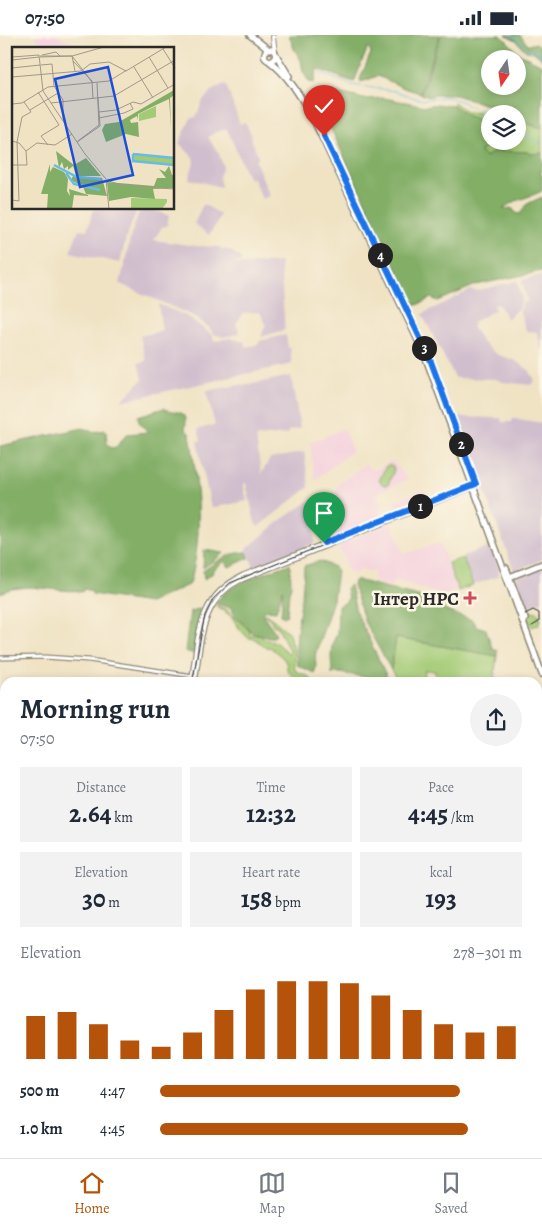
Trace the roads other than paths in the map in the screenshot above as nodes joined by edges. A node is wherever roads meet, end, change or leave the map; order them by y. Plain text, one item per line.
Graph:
1 (250, 35) edge
2 (273, 36) edge
3 (258, 42) junction
4 (269, 50) junction
5 (275, 53) junction
6 (266, 58) junction
7 (475, 486) junction
8 (542, 564) edge
9 (508, 577) junction
10 (0, 658) edge
11 (542, 665) edge
12 (542, 674) edge
13 (194, 676) joint

1 - 3 main road
2 - 4 main road
2 - 5 main road
3 - 4 main road
3 - 6 main road
4 - 5 main road
4 - 6 main road
5 - 6 main road
5 - 7 main road
6 - 7 main road
7 - 9 main road
7 - 13 street
8 - 9 main road
9 - 11 main road
9 - 12 main road
10 - 13 street

